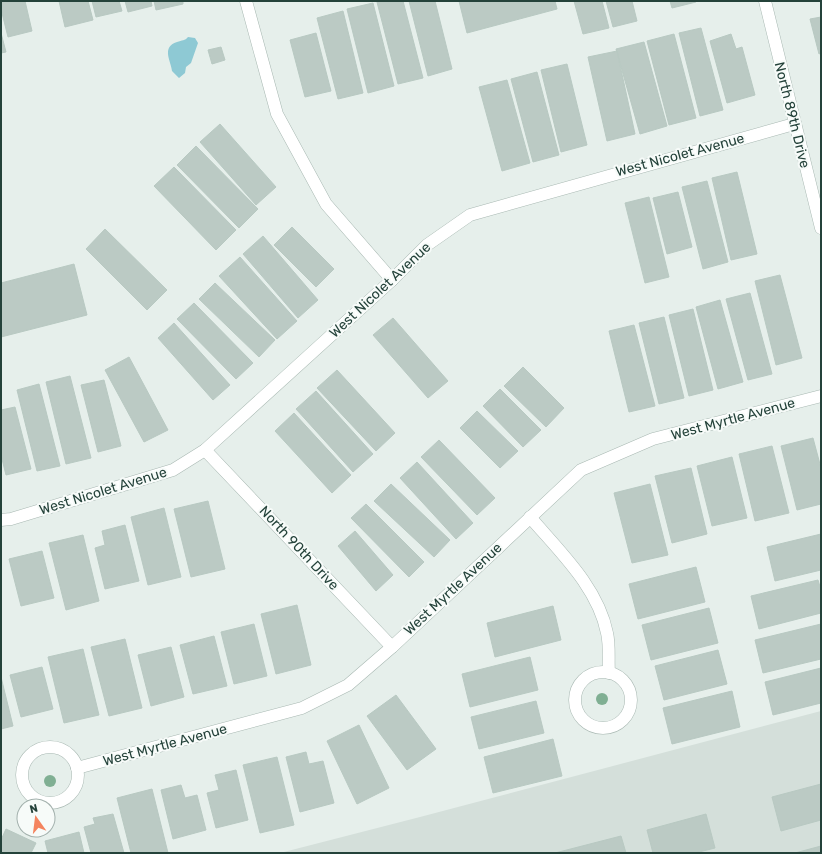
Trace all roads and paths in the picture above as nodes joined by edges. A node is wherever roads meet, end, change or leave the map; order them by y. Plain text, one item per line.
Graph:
1 (248, 1) edge
2 (764, 1) edge
3 (794, 124) junction
4 (821, 228) edge
5 (392, 280) junction
6 (821, 396) edge
7 (205, 450) junction
8 (530, 517) junction
9 (1, 520) edge
10 (392, 647) junction
11 (609, 673) junction
12 (77, 768) junction

1 - 5 street
2 - 3 street, North 89th Drive
3 - 4 street, North 89th Drive
3 - 5 street, West Nicolet Avenue
5 - 7 street, West Nicolet Avenue
6 - 8 street, West Myrtle Avenue
7 - 9 street, West Nicolet Avenue
7 - 10 street, North 90th Drive
8 - 10 street, West Myrtle Avenue
8 - 11 street
10 - 12 street, West Myrtle Avenue
11 - 11 street
12 - 12 street

